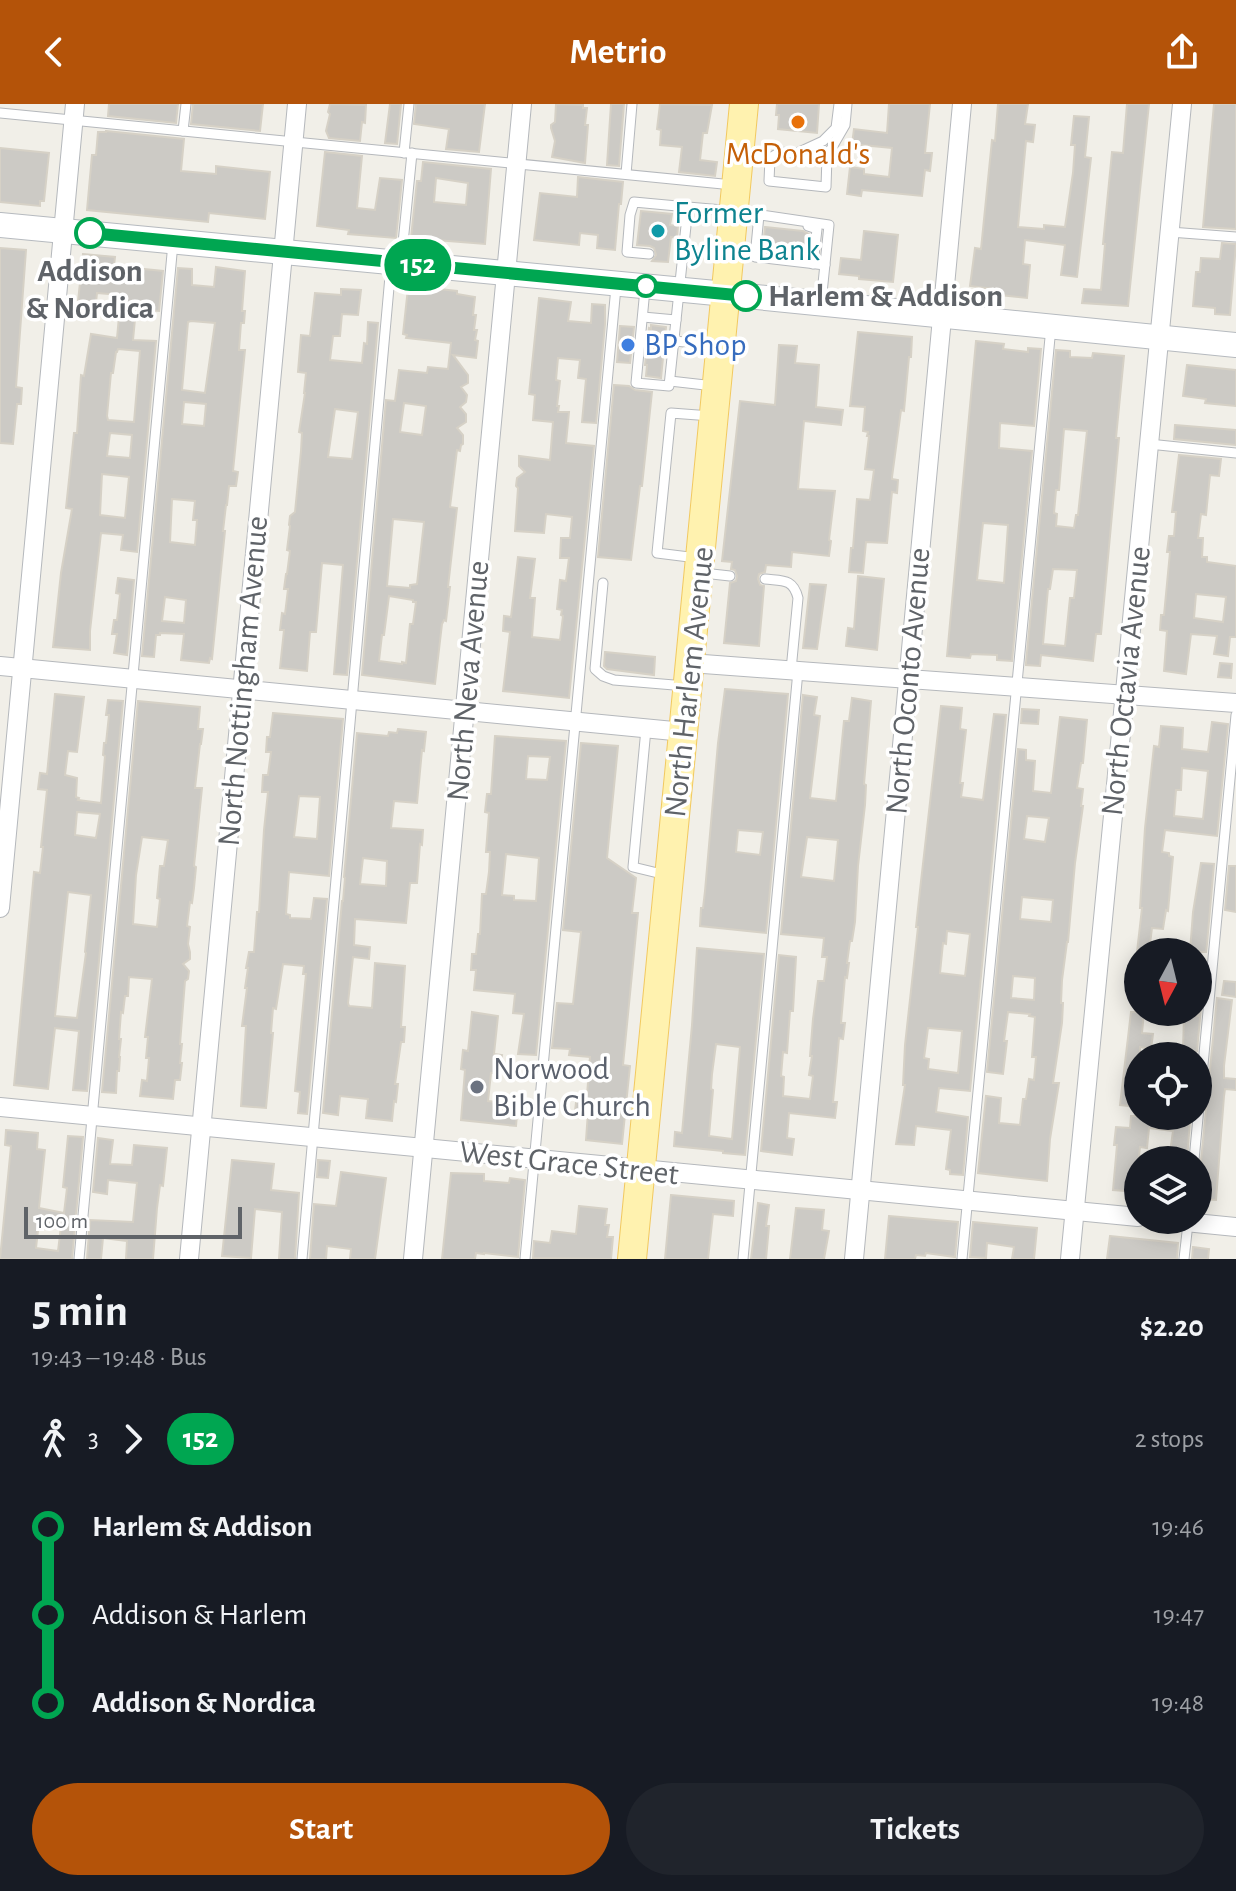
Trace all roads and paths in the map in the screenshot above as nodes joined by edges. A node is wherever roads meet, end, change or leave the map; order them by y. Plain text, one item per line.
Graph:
1 (186, 104) edge
2 (297, 104) edge
3 (409, 104) edge
4 (522, 104) edge
5 (632, 104) edge
6 (744, 104) edge
7 (839, 104) edge
8 (847, 104) edge
9 (962, 104) edge
10 (1182, 104) edge
11 (74, 112) edge
12 (0, 113) edge
13 (183, 131) junction
14 (294, 142) junction
15 (408, 153) junction
16 (797, 153) junction
17 (740, 154) junction
18 (827, 156) junction
19 (770, 158) junction
20 (517, 164) junction
21 (626, 174) junction
22 (744, 204) junction
23 (688, 207) junction
24 (0, 225) edge
25 (63, 231) junction
26 (1170, 232) junction
27 (1236, 237) edge
28 (173, 241) junction
29 (283, 252) junction
30 (649, 254) dead end
31 (669, 256) dead end
32 (743, 256) junction
33 (683, 257) junction
34 (396, 262) junction
35 (813, 264) junction
36 (825, 265) junction
37 (506, 273) junction
38 (616, 283) junction
39 (646, 286) junction
40 (679, 289) junction
41 (726, 294) junction
42 (821, 303) junction
43 (941, 315) junction
44 (643, 317) junction
45 (676, 320) junction
46 (1051, 327) junction
47 (1160, 338) junction
48 (674, 341) junction
49 (721, 345) junction
50 (1236, 345) edge
51 (670, 381) junction
52 (717, 386) junction
53 (714, 416) junction
54 (1149, 444) junction
55 (1236, 453) edge
56 (700, 566) junction
57 (730, 576) dead end
58 (765, 579) dead end
59 (603, 583) dead end
60 (0, 666) edge
61 (22, 668) junction
62 (794, 671) junction
63 (689, 675) junction
64 (133, 679) junction
65 (908, 679) junction
66 (1017, 687) junction
67 (243, 689) junction
68 (1125, 695) junction
69 (352, 700) junction
70 (1236, 703) edge
71 (465, 711) junction
72 (1236, 715) edge
73 (575, 722) junction
74 (646, 728) junction
75 (684, 732) junction
76 (670, 876) junction
77 (0, 908) edge
78 (0, 1107) edge
79 (92, 1116) junction
80 (202, 1127) junction
81 (313, 1138) junction
82 (1195, 1146) edge
83 (424, 1149) junction
84 (534, 1159) junction
85 (641, 1170) junction
86 (750, 1180) junction
87 (861, 1191) junction
88 (968, 1201) junction
89 (1074, 1211) junction
90 (1124, 1216) edge
91 (1212, 1224) edge
92 (1236, 1227) edge
93 (1187, 1234) edge
94 (79, 1259) edge
95 (189, 1259) edge
96 (302, 1259) edge
97 (413, 1259) edge
98 (525, 1259) edge
99 (632, 1259) edge
100 (743, 1259) edge
101 (854, 1259) edge
102 (962, 1259) edge
103 (1070, 1259) edge
104 (1184, 1259) edge

1 - 13 lane
2 - 14 street, North Nottingham Avenue
3 - 15 lane
4 - 20 street, North Neva Avenue
5 - 21 lane
6 - 17 main road, North Harlem Avenue
7 - 16 lane
8 - 18 lane
9 - 43 street, North Oconto Avenue
10 - 26 street, North Octavia Avenue
11 - 12 lane
11 - 13 lane
11 - 25 street
13 - 14 lane
14 - 15 lane
14 - 29 street, North Nottingham Avenue
15 - 20 lane
15 - 34 lane
16 - 18 lane
16 - 19 lane
17 - 19 lane
17 - 22 main road, North Harlem Avenue
18 - 19 lane
20 - 21 lane
20 - 37 street, North Neva Avenue
21 - 22 lane
22 - 23 lane
22 - 32 main road, North Harlem Avenue
22 - 35 lane
22 - 36 lane
23 - 30 lane
23 - 33 lane
24 - 25 street
25 - 28 street
25 - 61 street
26 - 27 lane
26 - 47 street, North Octavia Avenue
28 - 29 street
28 - 64 lane
29 - 34 street
29 - 67 street, North Nottingham Avenue
31 - 33 lane
32 - 35 lane
32 - 41 main road, North Harlem Avenue
33 - 40 lane
34 - 37 street
34 - 69 lane
35 - 36 lane
36 - 42 lane
37 - 38 street
37 - 71 street, North Neva Avenue
38 - 39 street
38 - 73 lane
39 - 40 street
39 - 44 lane
40 - 41 street
40 - 45 lane
41 - 42 street
41 - 49 main road, North Harlem Avenue
42 - 43 street
43 - 46 street
43 - 65 street, North Oconto Avenue
44 - 45 lane
44 - 51 lane
45 - 48 lane
46 - 47 street
46 - 66 lane
47 - 50 street
47 - 54 street, North Octavia Avenue
48 - 49 lane
48 - 51 lane
49 - 52 main road, North Harlem Avenue
51 - 52 lane
52 - 53 main road, North Harlem Avenue
53 - 56 main road, North Harlem Avenue
53 - 56 lane
54 - 55 lane
54 - 68 street, North Octavia Avenue
56 - 57 lane
56 - 63 main road, North Harlem Avenue
58 - 62 lane
59 - 63 lane
60 - 61 street
61 - 64 street
61 - 77 street
62 - 63 street
62 - 65 street
62 - 86 lane
63 - 75 main road, North Harlem Avenue
64 - 67 street
64 - 79 lane
65 - 66 street
65 - 87 street, North Oconto Avenue
66 - 68 street
66 - 88 lane
67 - 69 street
67 - 80 street, North Nottingham Avenue
68 - 70 street
68 - 89 street, North Octavia Avenue
69 - 71 street
69 - 81 lane
71 - 73 street
71 - 83 street, North Neva Avenue
72 - 82 lane
73 - 74 street
73 - 84 lane
74 - 75 street
74 - 76 lane
75 - 76 main road, North Harlem Avenue
76 - 85 main road, North Harlem Avenue
78 - 79 street, West Grace Street
79 - 80 street, West Grace Street
79 - 94 lane
80 - 81 street, West Grace Street
80 - 95 street, North Nottingham Avenue
81 - 83 street, West Grace Street
81 - 96 lane
83 - 84 street, West Grace Street
83 - 97 street, North Neva Avenue
84 - 85 street, West Grace Street
84 - 98 lane
85 - 86 street, West Grace Street
85 - 99 main road, North Harlem Avenue
86 - 87 street, West Grace Street
86 - 100 lane
87 - 88 street, West Grace Street
87 - 101 street, North Oconto Avenue
88 - 89 street, West Grace Street
88 - 102 lane
89 - 90 street, West Grace Street
89 - 103 street, North Octavia Avenue
91 - 92 street
93 - 104 lane

